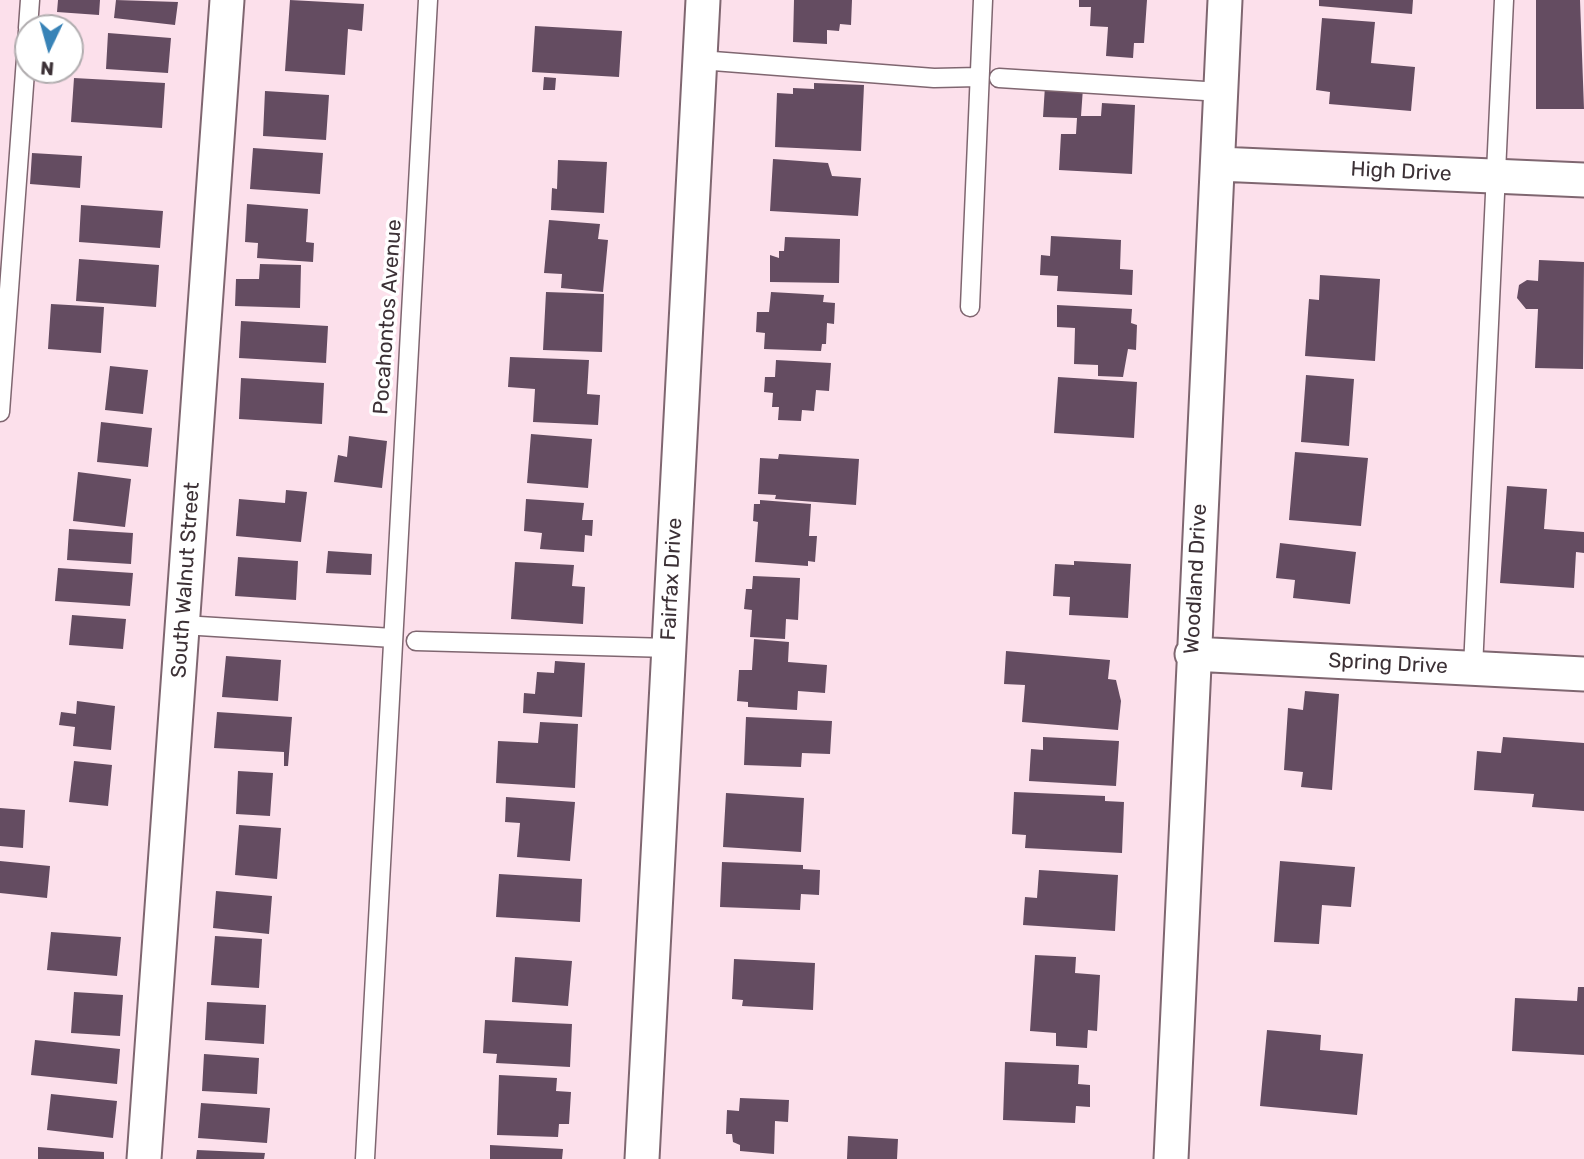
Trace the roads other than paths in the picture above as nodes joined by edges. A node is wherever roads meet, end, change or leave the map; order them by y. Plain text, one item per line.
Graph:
1 (227, 0) edge
2 (428, 0) edge
3 (703, 0) edge
4 (984, 0) edge
5 (1225, 0) edge
6 (1504, 0) edge
7 (700, 60) junction
8 (978, 77) junction
9 (999, 78) dead end
10 (24, 84) edge
11 (1221, 92) junction
12 (1218, 164) junction
13 (1495, 177) junction
14 (1584, 180) edge
15 (970, 307) dead end
16 (0, 412) edge
17 (183, 625) junction
18 (393, 638) junction
19 (416, 641) dead end
20 (669, 648) junction
21 (1192, 654) junction
22 (1473, 668) junction
23 (1584, 674) edge
24 (144, 1159) edge
25 (365, 1159) edge
26 (642, 1159) edge
27 (1171, 1159) edge

1 - 17 street, South Walnut Street
2 - 18 lane, Pocahontos Avenue
3 - 7 street, Fairfax Drive
4 - 8 lane
5 - 11 street, Woodland Drive
6 - 13 lane
7 - 8 lane
7 - 20 street, Fairfax Drive
8 - 15 lane
9 - 11 lane
10 - 16 lane
11 - 12 street, Woodland Drive
12 - 13 street, High Drive
12 - 21 street, Woodland Drive
13 - 14 street, High Drive
13 - 22 lane
17 - 18 lane
17 - 24 street, South Walnut Street
18 - 25 lane, Pocahontos Avenue
19 - 20 lane
20 - 26 street, Fairfax Drive
21 - 22 street, Spring Drive
21 - 27 street, Woodland Drive
22 - 23 street, Spring Drive

